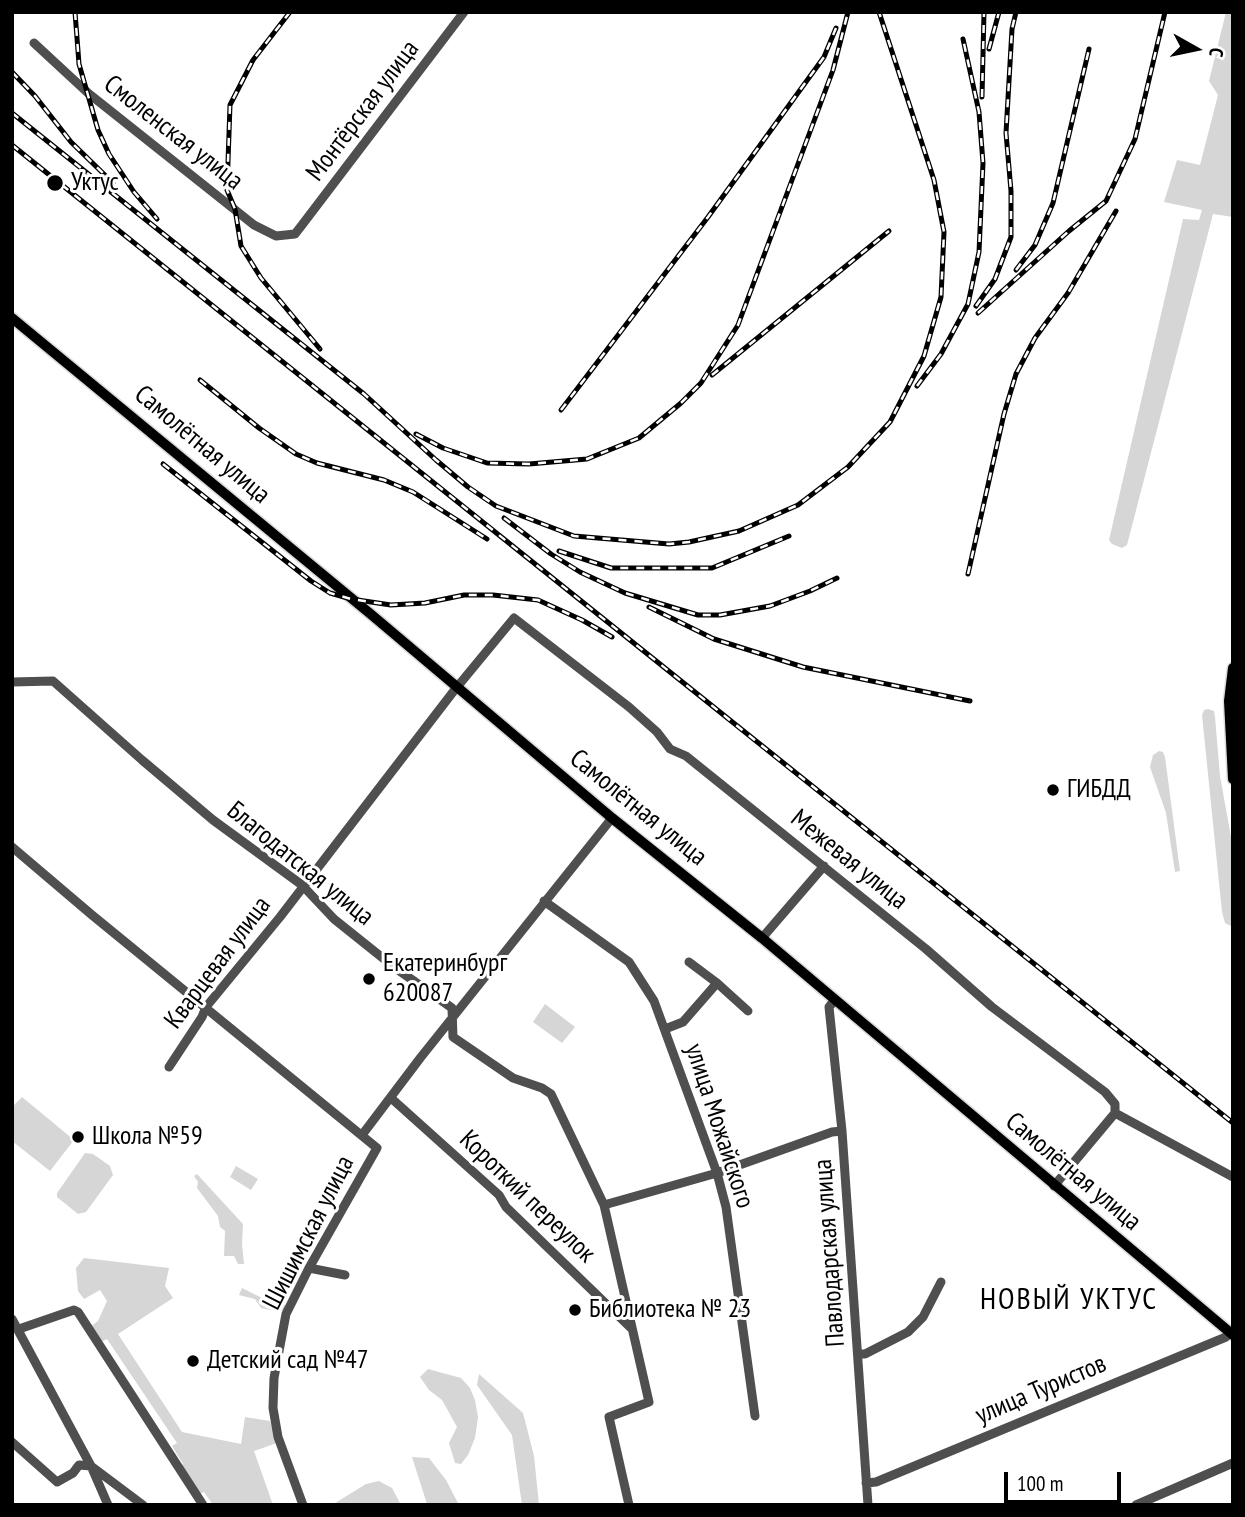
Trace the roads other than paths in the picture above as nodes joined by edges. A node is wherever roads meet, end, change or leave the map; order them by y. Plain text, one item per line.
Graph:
1 (464, 12) edge
2 (34, 43) dead end
3 (295, 234) joint
4 (12, 318) edge
5 (1233, 668) edge
6 (12, 682) edge
7 (457, 686) junction
8 (1233, 779) edge
9 (612, 818) junction
10 (12, 847) edge
11 (824, 866) junction
12 (302, 885) junction
13 (544, 901) junction
14 (762, 938) junction
15 (689, 962) dead end
16 (717, 984) junction
17 (834, 1001) junction
18 (206, 1007) junction
19 (748, 1011) dead end
20 (452, 1021) junction
21 (665, 1029) junction
22 (169, 1066) dead end
23 (391, 1098) junction
24 (1115, 1113) junction
25 (842, 1131) junction
26 (362, 1135) junction
27 (717, 1173) junction
28 (1233, 1177) edge
29 (1054, 1186) junction
30 (604, 1205) junction
31 (309, 1268) junction
32 (345, 1275) dead end
33 (941, 1282) dead end
34 (12, 1320) edge
35 (631, 1328) junction
36 (19, 1329) junction
37 (1231, 1333) edge
38 (858, 1354) junction
39 (755, 1416) dead end
40 (12, 1442) edge
41 (1233, 1463) edge
42 (91, 1466) junction
43 (866, 1483) junction
44 (108, 1505) edge
45 (143, 1505) edge
46 (203, 1505) edge
47 (303, 1505) edge
48 (629, 1505) edge
49 (868, 1505) edge
50 (1136, 1505) edge

1 - 3 street, Монтёрская улица
2 - 3 street, Смоленская улица
4 - 7 main road, Самолётная улица
5 - 8 main road
6 - 12 street, Благодатская улица
7 - 9 main road, Самолётная улица
7 - 11 street, Межевая улица
7 - 12 street, Кварцевая улица
9 - 13 street, Шишимская улица
9 - 14 main road, Самолётная улица
10 - 18 street
11 - 14 street
11 - 24 street, Межевая улица
12 - 18 street, Кварцевая улица
12 - 20 street, Благодатская улица
13 - 20 street, Шишимская улица
13 - 21 street, улица Можайского
14 - 17 main road, Самолётная улица
15 - 16 street
16 - 19 street
16 - 21 street
17 - 25 street, Павлодарская улица
17 - 29 main road, Самолётная улица
18 - 22 street, Кварцевая улица
18 - 26 street
20 - 23 street, Шишимская улица
20 - 30 street, Благодатская улица
21 - 27 street, улица Можайского
23 - 26 street, Шишимская улица
23 - 35 street, Короткий переулок
24 - 28 street, Межевая улица
24 - 29 street
25 - 27 street
25 - 38 street, Павлодарская улица
26 - 31 street, Шишимская улица
27 - 30 street
27 - 39 street, улица Можайского
29 - 37 main road, Самолётная улица
30 - 35 street, Благодатская улица
31 - 32 street
31 - 47 street, Шишимская улица
33 - 38 street
34 - 36 street
35 - 48 street, Благодатская улица
36 - 42 street
36 - 46 street
37 - 43 street, улица Туристов
38 - 43 street, Павлодарская улица
40 - 42 street
41 - 50 street
42 - 44 street
42 - 45 street
43 - 49 street, Павлодарская улица

